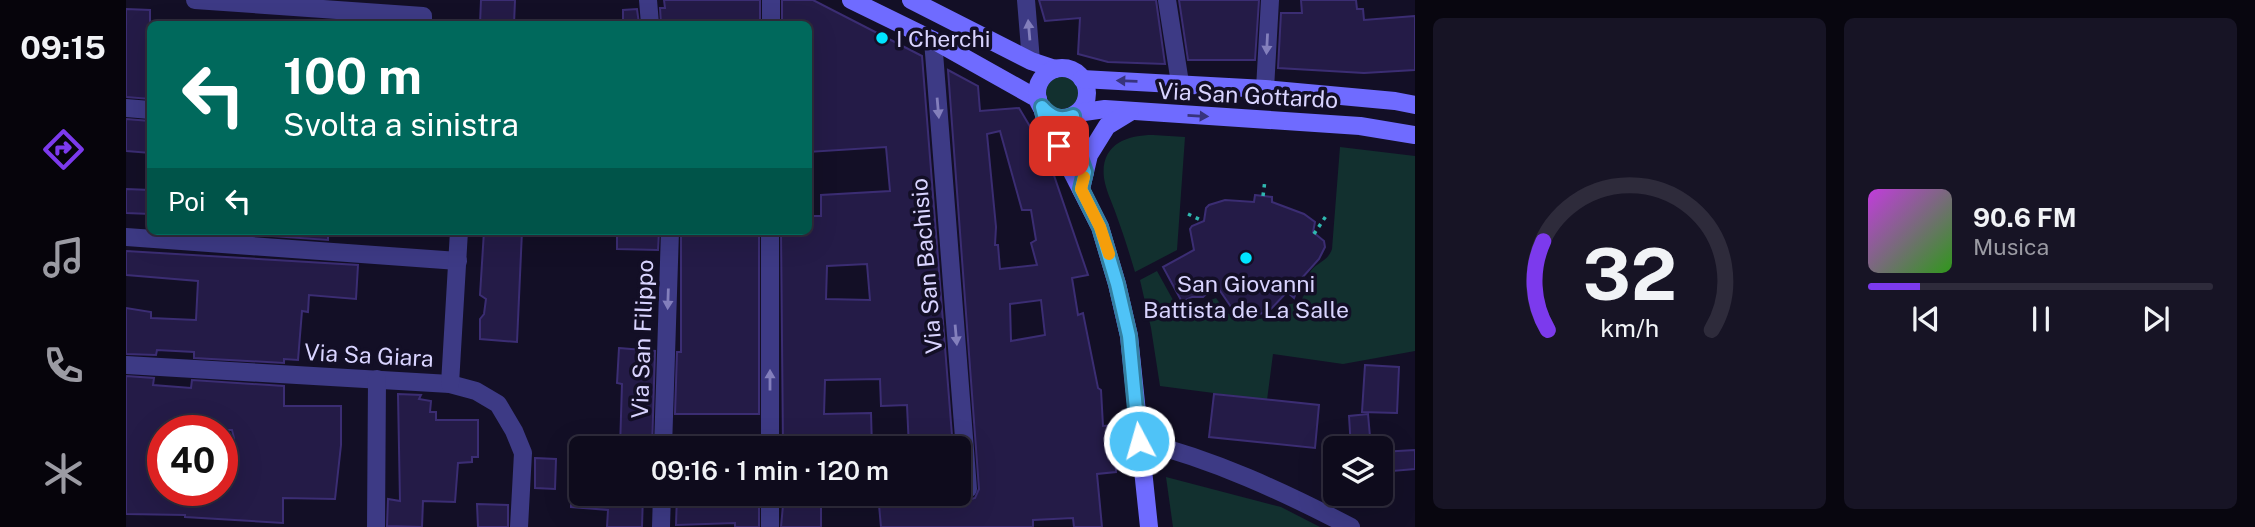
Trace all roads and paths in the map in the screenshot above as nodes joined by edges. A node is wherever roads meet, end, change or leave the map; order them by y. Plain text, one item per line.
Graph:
1 (195, 0) edge
2 (648, 0) edge
3 (771, 0) edge
4 (851, 0) edge
5 (911, 0) edge
6 (1026, 0) edge
7 (1167, 0) edge
8 (1270, 0) edge
9 (422, 21) edge
10 (650, 21) edge
11 (771, 21) edge
12 (933, 40) junction
13 (1031, 61) junction
14 (1055, 69) junction
15 (1082, 79) junction
16 (1180, 83) junction
17 (1265, 89) junction
18 (1040, 103) junction
19 (1415, 105) edge
20 (126, 108) edge
21 (147, 110) edge
22 (1130, 112) junction
23 (1075, 114) junction
24 (1415, 135) edge
25 (1083, 180) junction
26 (1265, 180) dead end
27 (1264, 197) dead end
28 (1188, 214) dead end
29 (1326, 216) dead end
30 (1203, 220) dead end
31 (1314, 234) dead end
32 (459, 235) edge
33 (670, 235) edge
34 (770, 235) edge
35 (126, 237) edge
36 (458, 261) junction
37 (126, 365) edge
38 (377, 379) junction
39 (450, 384) junction
40 (663, 436) edge
41 (770, 436) edge
42 (964, 436) edge
43 (1139, 441) junction
44 (770, 506) edge
45 (376, 527) edge
46 (519, 527) edge
47 (770, 527) edge
48 (1149, 527) edge
49 (1351, 527) edge

1 - 9 street
2 - 10 street
3 - 11 street
4 - 12 main road
5 - 13 main road
13 -> 6 street
7 - 16 street
8 -> 17 street
12 - 18 main road
12 -> 42 street, Via San Bachisio
13 - 14 main road
14 - 15 main road
14 - 18 main road
16 -> 15 main road, Via San Gottardo
15 - 23 main road
16 - 17 main road, Via San Gottardo
17 - 19 main road, Via San Gottardo
18 - 23 main road
18 - 25 main road
20 - 21 street
22 - 23 main road, Via San Gottardo
22 -> 24 main road, Via San Gottardo
22 - 25 main road
23 - 25 main road
25 - 43 main road
26 - 27 path
28 - 30 path
29 - 31 path
32 - 36 street
33 -> 40 street, Via San Filippo
41 -> 34 street
35 - 36 street
36 - 39 street
37 - 38 street, Via Sa Giara
38 - 39 street, Via Sa Giara
38 - 45 street
39 - 46 street, Via Sa Giara
43 - 48 main road
43 - 49 street
44 - 47 street

